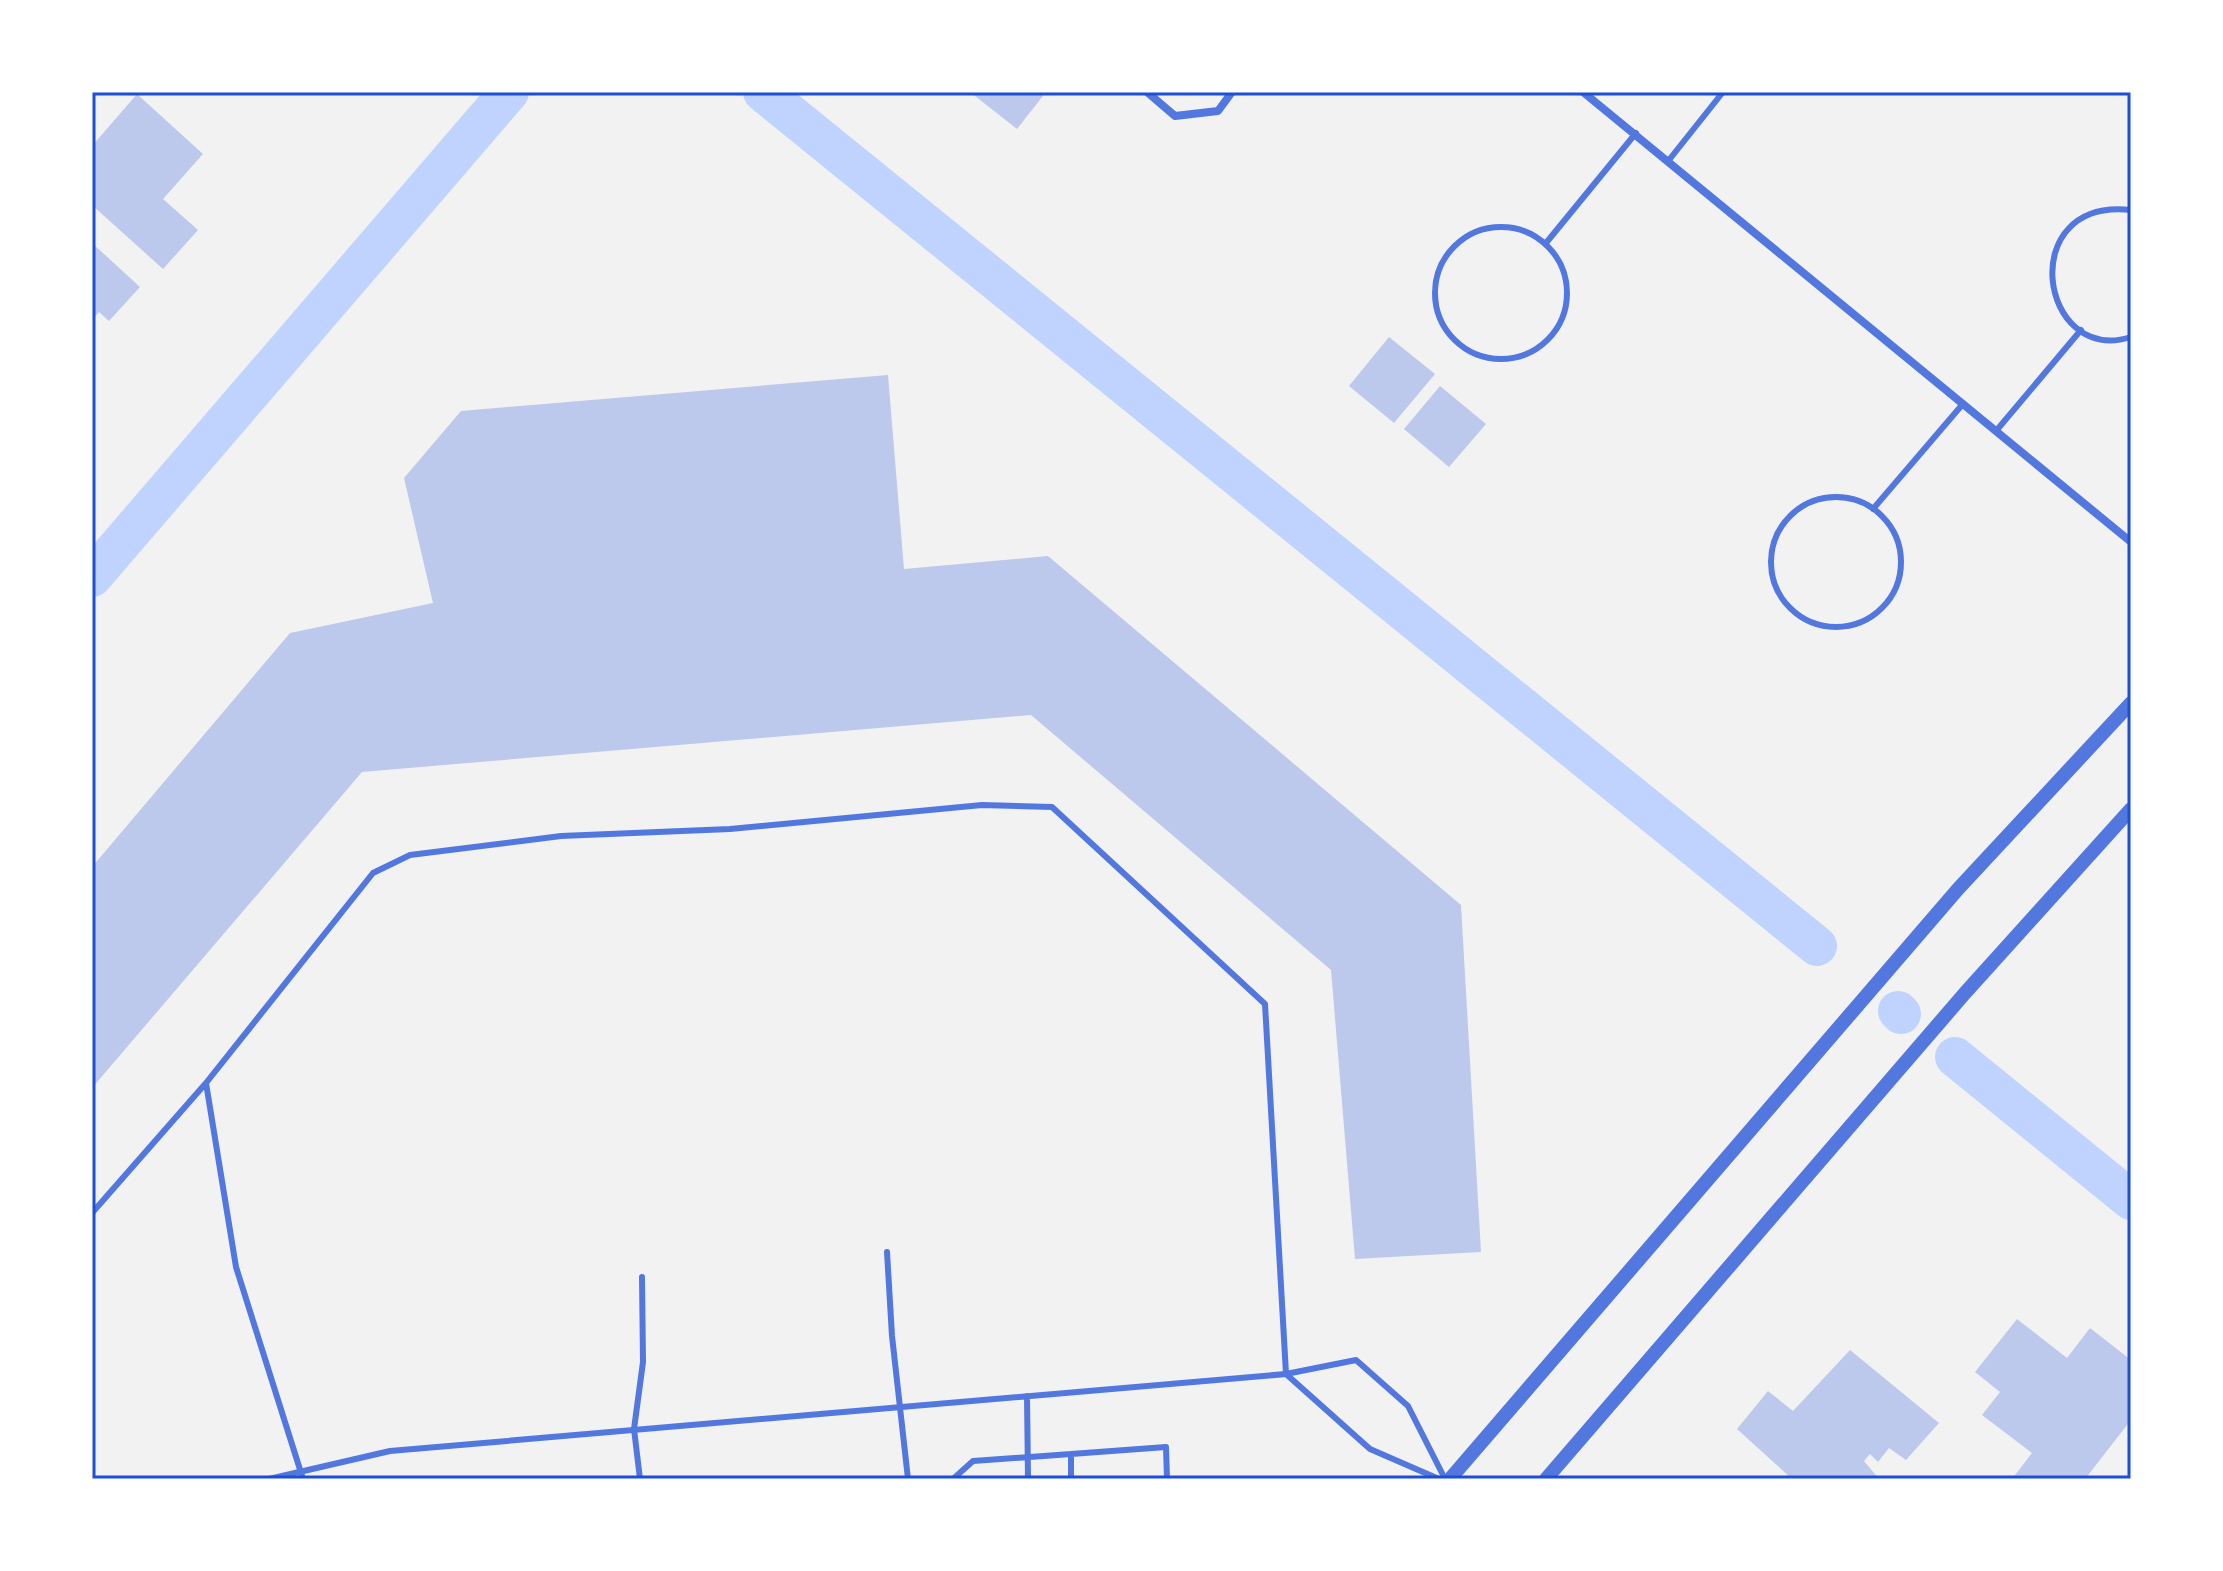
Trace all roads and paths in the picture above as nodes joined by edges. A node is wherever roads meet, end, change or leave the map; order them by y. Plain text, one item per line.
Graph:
1 (1147, 92) edge
2 (1232, 92) edge
3 (1583, 92) edge
4 (1723, 92) edge
5 (1636, 133) junction
6 (1669, 160) junction
7 (2131, 210) edge
8 (1546, 243) junction
9 (2081, 330) junction
10 (2131, 337) edge
11 (1962, 405) junction
12 (1996, 431) junction
13 (1873, 509) junction
14 (2131, 542) edge
15 (2131, 703) edge
16 (2131, 809) edge
17 (206, 1083) junction
18 (92, 1213) edge
19 (887, 1252) dead end
20 (642, 1277) dead end
21 (1286, 1374) junction
22 (1027, 1396) junction
23 (902, 1406) junction
24 (634, 1429) junction
25 (1071, 1454) junction
26 (1028, 1458) junction
27 (299, 1471) junction
28 (269, 1479) edge
29 (287, 1479) edge
30 (303, 1479) edge
31 (640, 1479) edge
32 (908, 1479) edge
33 (953, 1479) edge
34 (1028, 1479) edge
35 (1071, 1479) edge
36 (1167, 1479) edge
37 (1445, 1479) edge
38 (1546, 1479) edge

1 - 2 street
3 - 5 street
4 - 6 lane
5 - 6 street
5 - 8 lane
6 - 11 street
7 - 9 lane
8 - 8 lane
9 - 10 lane
9 - 12 lane
11 - 12 street
11 - 13 lane
12 - 14 street
13 - 13 lane
15 - 37 street
16 - 38 street
17 - 18 lane
17 - 21 lane
17 - 27 lane
19 - 23 lane
20 - 24 lane
21 - 22 lane
21 - 37 lane
21 - 37 lane
22 - 23 lane
22 - 26 lane
23 - 24 lane
23 - 32 lane
24 - 27 lane
24 - 31 lane
25 - 26 lane
25 - 35 lane
25 - 36 lane
26 - 33 lane
26 - 34 lane
27 - 28 lane
27 - 29 lane
27 - 30 lane

